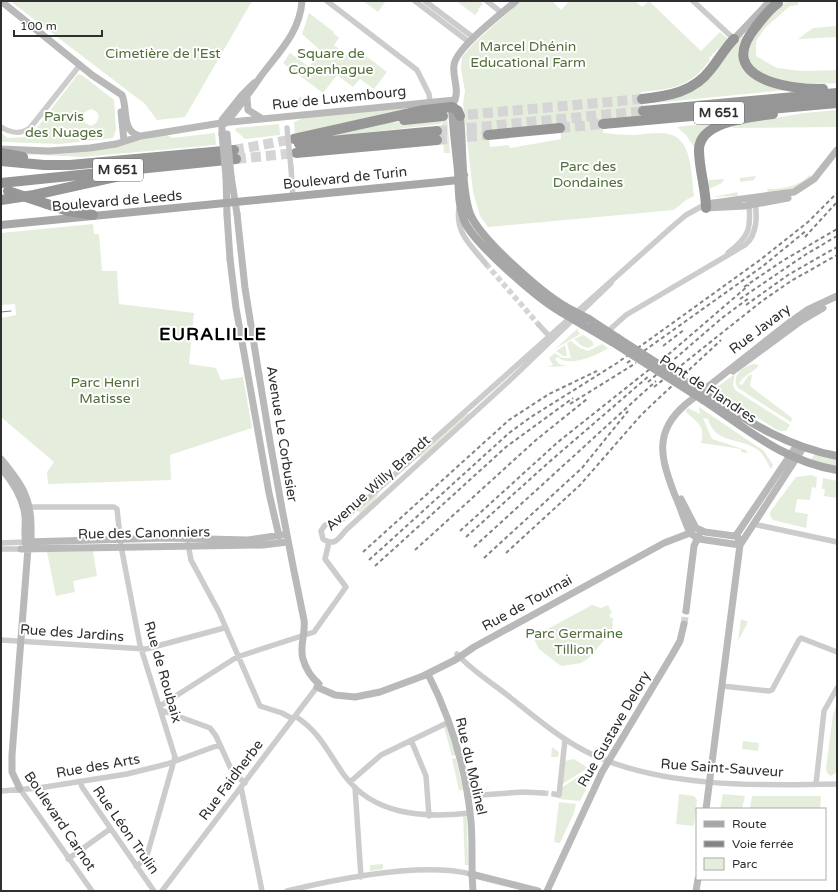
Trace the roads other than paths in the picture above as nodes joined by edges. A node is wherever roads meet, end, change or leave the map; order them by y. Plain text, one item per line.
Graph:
1 (1, 1) edge
2 (302, 1) edge
3 (327, 1) edge
4 (415, 1) edge
5 (426, 1) edge
6 (487, 1) edge
7 (516, 1) edge
8 (693, 1) edge
9 (776, 2) edge
10 (502, 13) junction
11 (734, 39) junction
12 (472, 40) junction
13 (80, 65) junction
14 (261, 76) junction
15 (105, 84) junction
16 (836, 95) edge
17 (248, 97) junction
18 (642, 99) tunnel mouth
19 (430, 102) junction
20 (453, 104) junction
21 (643, 111) tunnel mouth
22 (286, 116) junction
23 (443, 116) tunnel mouth
24 (460, 116) joint
25 (263, 119) junction
26 (224, 123) junction
27 (602, 124) tunnel mouth
28 (356, 125) junction
29 (1, 127) edge
30 (560, 128) tunnel mouth
31 (437, 135) tunnel mouth
32 (488, 135) tunnel mouth
33 (141, 136) junction
34 (124, 141) junction
35 (1, 149) edge
36 (837, 150) edge
37 (1, 154) edge
38 (837, 157) edge
39 (132, 160) junction
40 (1, 161) edge
41 (213, 161) junction
42 (461, 178) junction
43 (1, 183) edge
44 (5, 190) edge
45 (293, 197) junction
46 (1, 200) edge
47 (752, 202) junction
48 (231, 204) junction
49 (460, 204) junction
50 (704, 207) junction
51 (93, 215) junction
52 (1, 225) edge
53 (486, 264) tunnel mouth
54 (837, 296) edge
55 (837, 301) edge
56 (564, 310) junction
57 (539, 325) tunnel mouth
58 (605, 333) junction
59 (551, 338) junction
60 (704, 396) junction
61 (663, 446) junction
62 (800, 446) junction
63 (837, 456) edge
64 (793, 458) junction
65 (1, 459) edge
66 (1, 468) edge
67 (837, 470) edge
68 (30, 507) junction
69 (753, 524) junction
70 (694, 526) junction
71 (705, 532) junction
72 (690, 533) junction
73 (738, 534) junction
74 (282, 535) junction
75 (696, 539) junction
76 (188, 542) junction
77 (287, 542) junction
78 (329, 542) junction
79 (837, 542) edge
80 (1, 543) edge
81 (121, 543) junction
82 (26, 545) junction
83 (740, 545) junction
84 (1, 549) edge
85 (686, 611) tunnel mouth
86 (684, 624) tunnel mouth
87 (224, 628) junction
88 (303, 635) junction
89 (1, 640) edge
90 (20, 642) junction
91 (141, 649) junction
92 (837, 652) edge
93 (458, 656) junction
94 (237, 657) junction
95 (428, 674) junction
96 (318, 685) junction
97 (722, 686) junction
98 (837, 688) edge
99 (160, 708) junction
100 (294, 718) junction
101 (449, 722) junction
102 (411, 740) junction
103 (565, 740) junction
104 (219, 745) junction
105 (608, 760) junction
106 (175, 762) junction
107 (80, 781) junction
108 (710, 781) junction
109 (350, 782) junction
110 (816, 784) junction
111 (837, 784) edge
112 (243, 785) junction
113 (355, 787) junction
114 (20, 789) junction
115 (1, 791) edge
116 (543, 793) tunnel mouth
117 (554, 794) dead end
118 (467, 796) junction
119 (706, 808) edge
120 (470, 813) junction
121 (429, 816) junction
122 (110, 829) junction
123 (68, 859) junction
124 (136, 866) junction
125 (471, 874) junction
126 (361, 877) junction
127 (698, 880) edge
128 (92, 891) edge
129 (154, 891) edge
130 (162, 891) edge
131 (262, 891) edge
132 (287, 891) edge
133 (473, 891) edge
134 (538, 891) edge
135 (547, 891) edge
136 (696, 891) edge

1 - 13 street
2 - 14 street
3 - 19 street
4 - 12 street
5 - 12 street
6 - 10 street
7 - 10 street
8 - 11 street
9 - 11 street
9 - 16 highway
10 - 12 street
11 - 18 highway
12 - 20 street
13 - 15 street
13 - 29 street
14 - 17 street
14 - 26 street
15 - 33 street
15 - 34 street
16 - 21 highway, M 651
16 - 27 highway, M 651
16 - 50 highway
17 - 25 street
17 - 26 street
19 - 20 street, Rue de Luxembourg
19 - 22 street, Rue de Luxembourg
20 - 24 highway
20 - 28 highway
20 - 42 main road
22 - 25 street, Rue de Luxembourg
22 - 45 street, bridge
23 - 28 highway
24 - 42 main road
25 - 26 street, Rue de Luxembourg
26 - 33 street, Rue de Luxembourg
26 - 48 street, bridge
28 - 31 highway
30 - 32 highway
33 - 34 street, Rue de Luxembourg
34 - 35 street, Rue de Luxembourg
36 - 47 street
37 - 39 highway
38 - 47 street
39 - 40 highway, M 651
39 - 41 highway, M 651
41 - 43 highway, M 651
41 - 46 highway
42 - 45 main road, Boulevard de Turin
42 - 49 main road
42 - 56 main road
44 - 51 highway, bridge
45 - 48 main road, Boulevard de Turin
47 - 50 street, Avenue Willy Brandt
47 - 58 street
48 - 51 main road, Boulevard de Leeds
48 - 74 street, Avenue Le Corbusier, bridge
48 - 74 street, Avenue Le Corbusier, bridge
49 - 53 street
49 - 56 main road
50 - 59 street, Avenue Willy Brandt
51 - 52 main road, Boulevard de Leeds
54 - 60 street, Rue Javary
55 - 60 street, Rue Javary
56 - 58 main road, Pont de Flandres, bridge
57 - 59 street
58 - 60 main road, Pont de Flandres, bridge
59 - 78 street, Avenue Willy Brandt
59 - 78 street, Avenue Willy Brandt
60 - 61 street, Rue Javary
60 - 62 main road, Pont de Flandres
60 - 64 main road, Pont de Flandres
61 - 70 street, Rue Javary
61 - 72 street, Rue Javary
62 - 63 main road, Pont de Flandres
62 - 64 street
64 - 67 main road, Pont de Flandres
64 - 69 street
64 - 73 street
65 - 68 street, Boulevard Carnot
66 - 82 street, Boulevard Carnot
68 - 81 street, Rue de Roubaix
68 - 82 street, Boulevard Carnot
69 - 79 street
69 - 83 street
70 - 71 street
70 - 72 street
71 - 73 street
71 - 75 street
72 - 75 street, Rue Javary
72 - 93 street, Rue de Tournai
73 - 83 street
74 - 76 street, Rue des Canonniers
74 - 77 street, Avenue Le Corbusier
75 - 83 street
75 - 85 street
76 - 77 street, Rue des Canonniers
76 - 81 street, Rue des Canonniers
76 - 87 street
77 - 88 street, Avenue Le Corbusier
78 - 88 street
80 - 82 street, Rue des Canonniers
81 - 82 street, Rue des Canonniers
81 - 91 street, Rue de Roubaix
82 - 84 street, Rue des Canonniers
82 - 90 street, Boulevard Carnot
83 - 97 street
86 - 105 street, Rue Gustave Delory
87 - 91 street, Rue des Jardins
87 - 94 street
88 - 94 street
88 - 96 street, Avenue Le Corbusier
89 - 90 street, Rue des Jardins
90 - 91 street, Rue des Jardins
90 - 114 street, Boulevard Carnot
91 - 99 street, Rue de Roubaix
92 - 97 street
93 - 95 street, Rue de Tournai
93 - 103 street, Rue Saint-Sauveur
94 - 99 street
94 - 100 street
95 - 96 street, Rue de Tournai
95 - 101 street, Rue du Molinel
96 - 100 street, Rue Faidherbe
97 - 108 street
98 - 110 street
99 - 104 street
99 - 106 street, Rue de Roubaix
100 - 109 street
100 - 112 street, Rue Faidherbe
101 - 102 street
101 - 118 street, Rue du Molinel
102 - 109 street
102 - 121 street
103 - 105 street, Rue Saint-Sauveur
103 - 117 street
104 - 106 street, Rue des Arts
104 - 112 street
105 - 108 street, Rue Saint-Sauveur
105 - 135 street, Rue Gustave Delory
106 - 107 street, Rue des Arts
106 - 124 street
107 - 114 street, Rue des Arts
107 - 122 street, Rue Léon Trulin
108 - 110 street, Rue Saint-Sauveur
108 - 119 street
109 - 113 street
110 - 111 street, Rue Saint-Sauveur
112 - 130 street, Rue Faidherbe
112 - 131 street
113 - 121 street
113 - 126 street
114 - 115 street, Rue des Arts
114 - 123 street, Boulevard Carnot
116 - 118 street
118 - 120 street, Rue du Molinel
120 - 121 street
120 - 125 street, Rue du Molinel
122 - 123 street
122 - 124 street, Rue Léon Trulin
123 - 128 street, Boulevard Carnot
124 - 129 street, Rue Léon Trulin
125 - 126 street
125 - 133 street, Rue du Molinel
125 - 134 street
126 - 132 street
127 - 136 street

